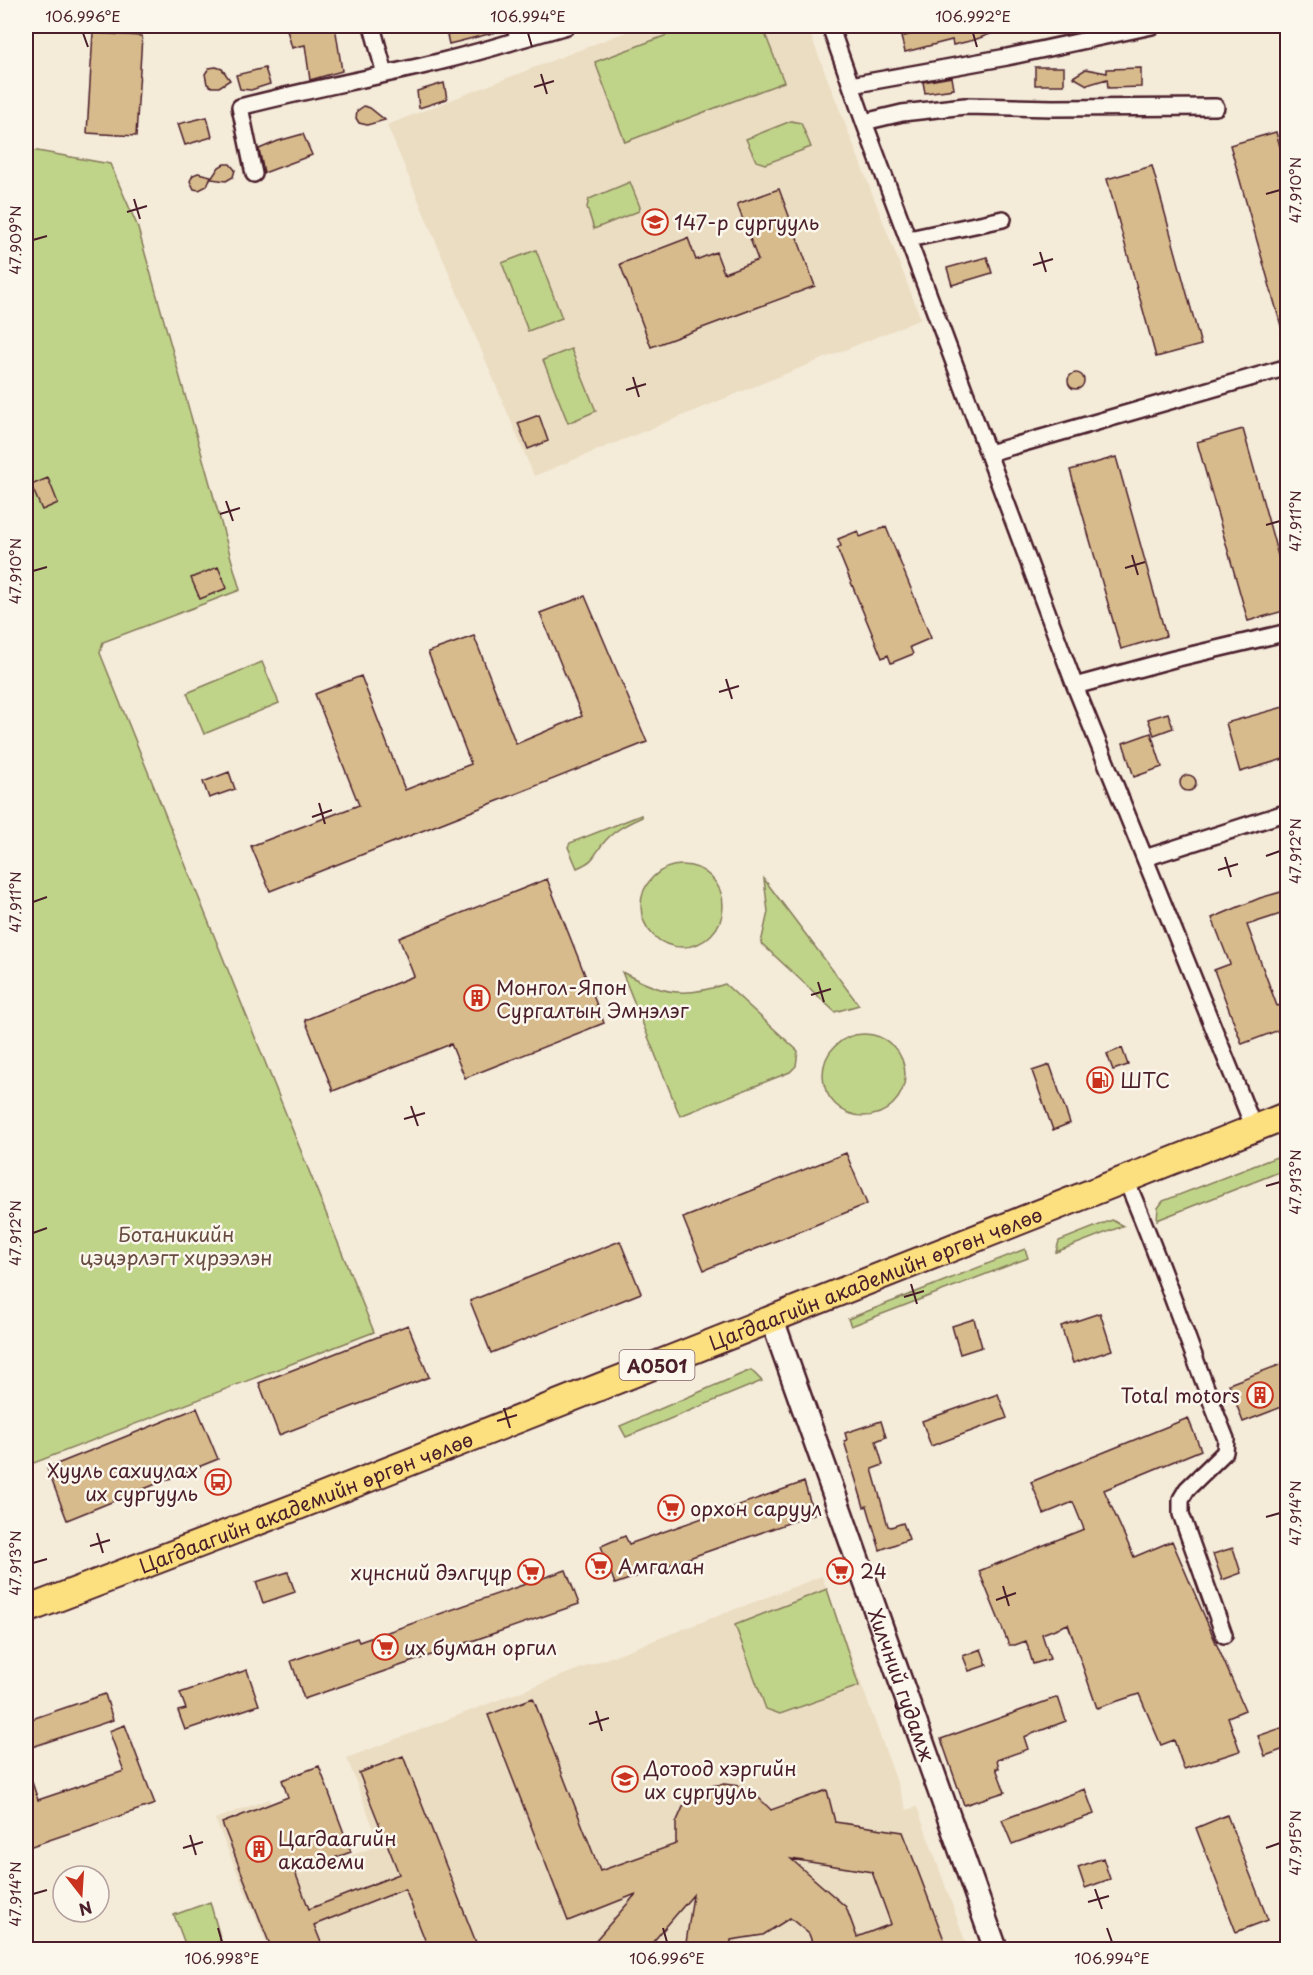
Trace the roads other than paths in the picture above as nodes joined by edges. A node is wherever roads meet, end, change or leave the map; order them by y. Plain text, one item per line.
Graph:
1 (372, 26) edge
2 (567, 26) edge
3 (830, 26) edge
4 (1152, 26) edge
5 (516, 33) edge
6 (385, 74) junction
7 (851, 85) junction
8 (1216, 107) dead end
9 (864, 122) junction
10 (254, 174) dead end
11 (1003, 219) dead end
12 (909, 239) junction
13 (1287, 367) edge
14 (988, 453) junction
15 (1287, 632) edge
16 (1075, 686) junction
17 (1287, 812) edge
18 (1145, 858) junction
19 (1287, 1115) edge
20 (1254, 1128) junction
21 (1126, 1180) junction
22 (772, 1319) junction
23 (26, 1610) edge
24 (1224, 1635) dead end
25 (996, 1950) edge

1 - 6 street
2 - 5 street
3 - 7 street
4 - 7 street
5 - 6 street
6 - 10 street
7 - 9 street
8 - 9 street
9 - 12 street
11 - 12 street
12 - 14 street
13 - 14 street
14 - 16 street
15 - 16 street
16 - 18 street
17 - 18 street
18 - 20 street
19 - 20 highway, Цагдаагийн академийн өргөн чөлөө / A0501
20 - 21 highway, Цагдаагийн академийн өргөн чөлөө / A0501
21 - 22 highway, Цагдаагийн академийн өргөн чөлөө / A0501
21 - 24 street
22 - 23 highway, Цагдаагийн академийн өргөн чөлөө / A0501
22 - 25 main road, Хилчний гудамж

